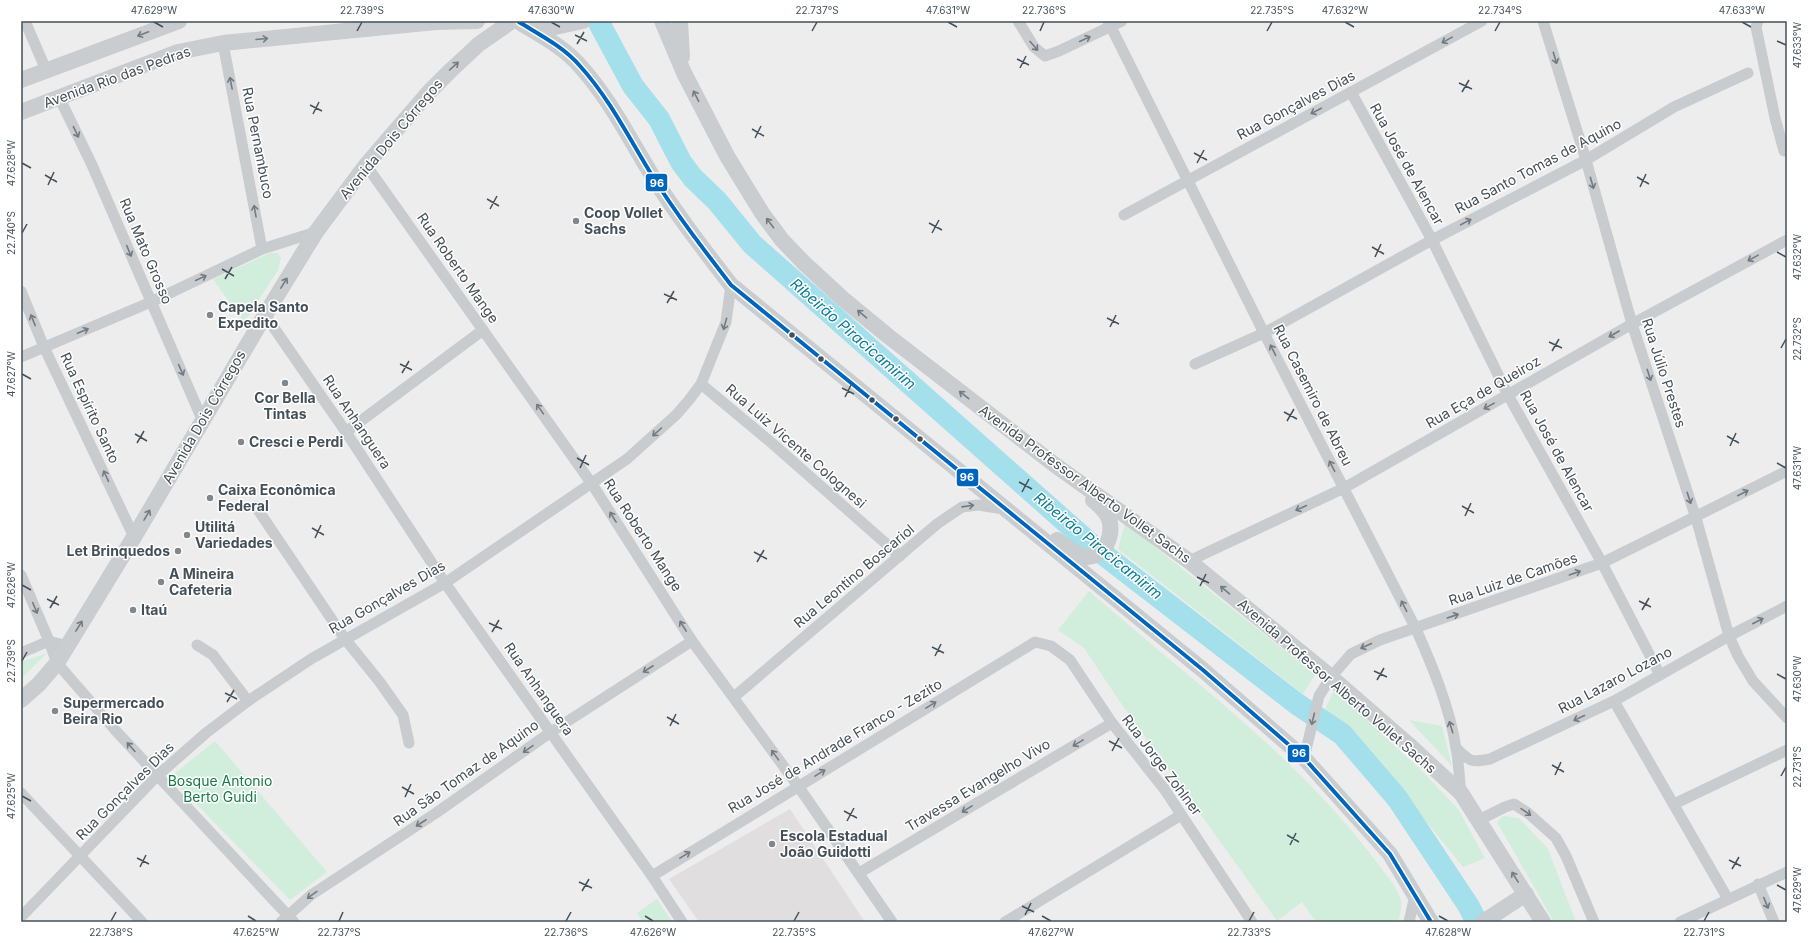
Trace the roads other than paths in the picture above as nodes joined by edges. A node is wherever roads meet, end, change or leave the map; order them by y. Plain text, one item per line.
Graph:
1 (25, 21) edge
2 (179, 21) edge
3 (477, 21) edge
4 (516, 21) edge
5 (583, 21) edge
6 (662, 21) edge
7 (680, 21) edge
8 (1018, 21) edge
9 (1122, 21) edge
10 (1482, 21) edge
11 (1544, 21) edge
12 (1758, 21) edge
13 (435, 22) edge
14 (399, 24) edge
15 (1110, 24) edge
16 (223, 43) junction
17 (46, 70) junction
18 (684, 73) junction
19 (1748, 73) dead end
20 (21, 80) edge
21 (1351, 92) junction
22 (59, 97) junction
23 (21, 112) edge
24 (1784, 151) dead end
25 (1586, 160) junction
26 (366, 165) junction
27 (1189, 180) junction
28 (1124, 215) dead end
29 (316, 232) junction
30 (1432, 240) junction
31 (1787, 240) edge
32 (262, 249) junction
33 (731, 285) junction
34 (21, 291) edge
35 (151, 302) junction
36 (264, 315) junction
37 (1632, 324) junction
38 (483, 330) junction
39 (1264, 333) junction
40 (44, 347) junction
41 (21, 357) edge
42 (1195, 364) dead end
43 (701, 384) junction
44 (1508, 395) junction
45 (202, 418) junction
46 (346, 432) junction
47 (1055, 466) junction
48 (1787, 471) edge
49 (592, 484) junction
50 (1344, 488) junction
51 (256, 507) dead end
52 (1004, 509) junction
53 (1696, 518) junction
54 (134, 537) junction
55 (900, 556) junction
56 (1189, 560) junction
57 (1602, 563) junction
58 (21, 576) edge
59 (445, 583) junction
60 (1787, 606) edge
61 (1416, 629) junction
62 (1729, 636) junction
63 (345, 639) junction
64 (49, 641) junction
65 (692, 641) junction
66 (1035, 642) joint
67 (197, 645) dead end
68 (68, 646) junction
69 (21, 653) edge
70 (57, 663) junction
71 (1660, 675) junction
72 (1331, 677) junction
73 (734, 697) junction
74 (21, 700) edge
75 (248, 700) junction
76 (1614, 701) junction
77 (1787, 718) edge
78 (1112, 723) junction
79 (551, 732) junction
80 (409, 743) dead end
81 (1456, 748) junction
82 (1787, 750) edge
83 (1304, 758) junction
84 (157, 776) junction
85 (798, 786) junction
86 (21, 793) edge
87 (1461, 793) junction
88 (1674, 804) junction
89 (1181, 815) junction
90 (1479, 820) junction
91 (80, 856) junction
92 (1787, 872) edge
93 (859, 873) junction
94 (652, 876) junction
95 (1758, 884) junction
96 (1526, 894) junction
97 (1415, 895) junction
98 (1728, 899) junction
99 (21, 917) edge
100 (1489, 918) edge
101 (288, 919) edge
102 (142, 922) edge
103 (682, 922) edge
104 (892, 922) edge
105 (1005, 922) edge
106 (1252, 922) edge
107 (1409, 922) edge
108 (1431, 922) edge
109 (1543, 922) edge
110 (1594, 922) edge
111 (1680, 922) edge
112 (1774, 922) edge

1 - 17 street
2 -> 17 main road
3 - 13 main road, Avenida Rio das Pedras
4 - 5 main road
26 -> 4 main road, Avenida Dois Córregos
4 - 33 main road
6 - 18 main road, Avenida Professor Alberto Vollet Sachs
7 - 18 main road
8 -> 15 street
9 - 15 street
10 -> 21 street, Rua Gonçalves Dias
11 -> 25 street, Rua Júlio Prestes
12 - 24 street
13 - 14 main road, Avenida Rio das Pedras
16 -> 14 main road, Avenida Rio das Pedras
15 - 27 street, Rua Casemiro de Abreu
16 - 22 main road, Avenida Rio das Pedras
32 -> 16 street, Rua Pernambuco
17 - 20 main road
47 -> 18 main road, Avenida Professor Alberto Vollet Sachs
19 - 25 street, Rua Santo Tomas de Aquino
21 -> 27 street, Rua Gonçalves Dias
21 - 30 street, Rua José de Alencar
22 - 23 main road, Avenida Rio das Pedras
22 -> 35 street, Rua Mato Grosso
30 -> 25 street, Rua Santo Tomas de Aquino
25 -> 37 street, Rua Júlio Prestes
26 - 29 main road, Avenida Dois Córregos
26 - 38 street, Rua Roberto Mange
27 - 28 street, Rua Gonçalves Dias
27 - 39 street, Rua Casemiro de Abreu
29 - 32 street
36 -> 29 main road, Avenida Dois Córregos
30 - 39 street, Rua Santo Tomas de Aquino
30 - 44 street, Rua José de Alencar
31 -> 37 street, Rua Eça de Queiroz
35 -> 32 street
33 -> 43 street, Rua Gonçalves Dias
33 - 52 main road
40 -> 34 street, Rua Espírito Santo
40 -> 35 street
35 -> 45 street, Rua Mato Grosso
36 - 45 main road, Avenida Dois Córregos
36 - 46 street, Rua Anhanguera
37 -> 44 street, Rua Eça de Queiroz
37 -> 53 street, Rua Júlio Prestes
38 - 46 street
49 -> 38 street, Rua Roberto Mange
39 - 42 street, Rua Santo Tomas de Aquino
50 -> 39 street, Rua Casemiro de Abreu
40 - 41 street
54 -> 40 street, Rua Espírito Santo
43 -> 49 street, Rua Gonçalves Dias
43 - 55 street, Rua Luiz Vicente Colognesi
44 -> 50 street, Rua Eça de Queiroz
44 - 57 street, Rua José de Alencar
54 -> 45 main road, Avenida Dois Córregos
46 - 59 street, Rua Anhanguera
47 - 52 main road
47 - 56 main road, Avenida Professor Alberto Vollet Sachs
53 -> 48 street, Rua Luiz de Camões
49 - 59 street, Rua Gonçalves Dias
65 -> 49 street, Rua Roberto Mange
50 -> 56 street, Rua Eça de Queiroz
61 -> 50 street, Rua Casemiro de Abreu
51 - 63 street
55 -> 52 street, Rua Leontino Boscariol
52 - 83 main road
53 - 57 street, Rua Luiz de Camões
53 - 62 street, Rua Júlio Prestes
68 -> 54 main road, Avenida Dois Córregos
55 - 73 street, Rua Leontino Boscariol
72 -> 56 main road, Avenida Professor Alberto Vollet Sachs
61 -> 57 street, Rua Luiz de Camões
57 - 71 street, Rua José de Alencar
58 -> 64 street
59 - 63 street, Rua Gonçalves Dias
59 - 79 street, Rua Anhanguera
62 -> 60 street, Rua Lazaro Lozano
61 -> 72 street, Rua Luiz de Camões
81 -> 61 street, Rua Casemiro de Abreu
62 - 71 street, Rua Lazaro Lozano
62 - 77 street, Rua Júlio Prestes
63 - 75 street, Rua Gonçalves Dias
63 - 80 street
64 - 68 street
64 - 69 street
64 - 70 street
65 - 73 street, Rua Roberto Mange
65 -> 79 street, Rua São Tomaz de Aquino
66 - 78 street, Rua Jorge Zohlner
85 -> 66 street, Rua José de Andrade Franco - Zezito
67 - 75 street
68 - 70 main road, Avenida Dois Córregos
70 - 74 main road, Avenida Dois Córregos
84 -> 70 street
71 - 76 street, Rua Lazaro Lozano
72 -> 83 street, Rua Luiz de Camões
72 - 87 main road, Avenida Professor Alberto Vollet Sachs
85 -> 73 street, Rua Roberto Mange
75 - 84 street, Rua Gonçalves Dias
76 -> 81 street, Rua Lazaro Lozano
76 - 88 street
78 - 89 street, Rua Jorge Zohlner
78 -> 93 street, Travessa Evangelho Vivo
79 - 94 street, Rua Anhanguera
79 -> 101 street, Rua São Tomaz de Aquino
81 - 87 street, Rua Casemiro de Abreu
82 - 88 street
83 - 97 main road
84 - 91 street, Rua Gonçalves Dias
84 - 101 street
85 - 93 street, Rua Roberto Mange
94 -> 85 street, Rua José de Andrade Franco - Zezito
86 - 91 street
87 - 90 main road, Avenida Professor Alberto Vollet Sachs
88 - 98 street
89 - 105 street
89 - 106 street, Rua Jorge Zohlner
96 -> 90 main road, Avenida Professor Alberto Vollet Sachs
90 -> 110 street
91 - 99 street, Rua Gonçalves Dias
91 - 102 street
92 - 95 street
93 - 104 street, Rua Roberto Mange
94 - 103 street, Rua Anhanguera
95 - 98 street
95 -> 112 street
96 - 100 main road
96 - 109 main road, Avenida Professor Alberto Vollet Sachs
97 - 107 street
97 - 108 main road
98 - 111 street

